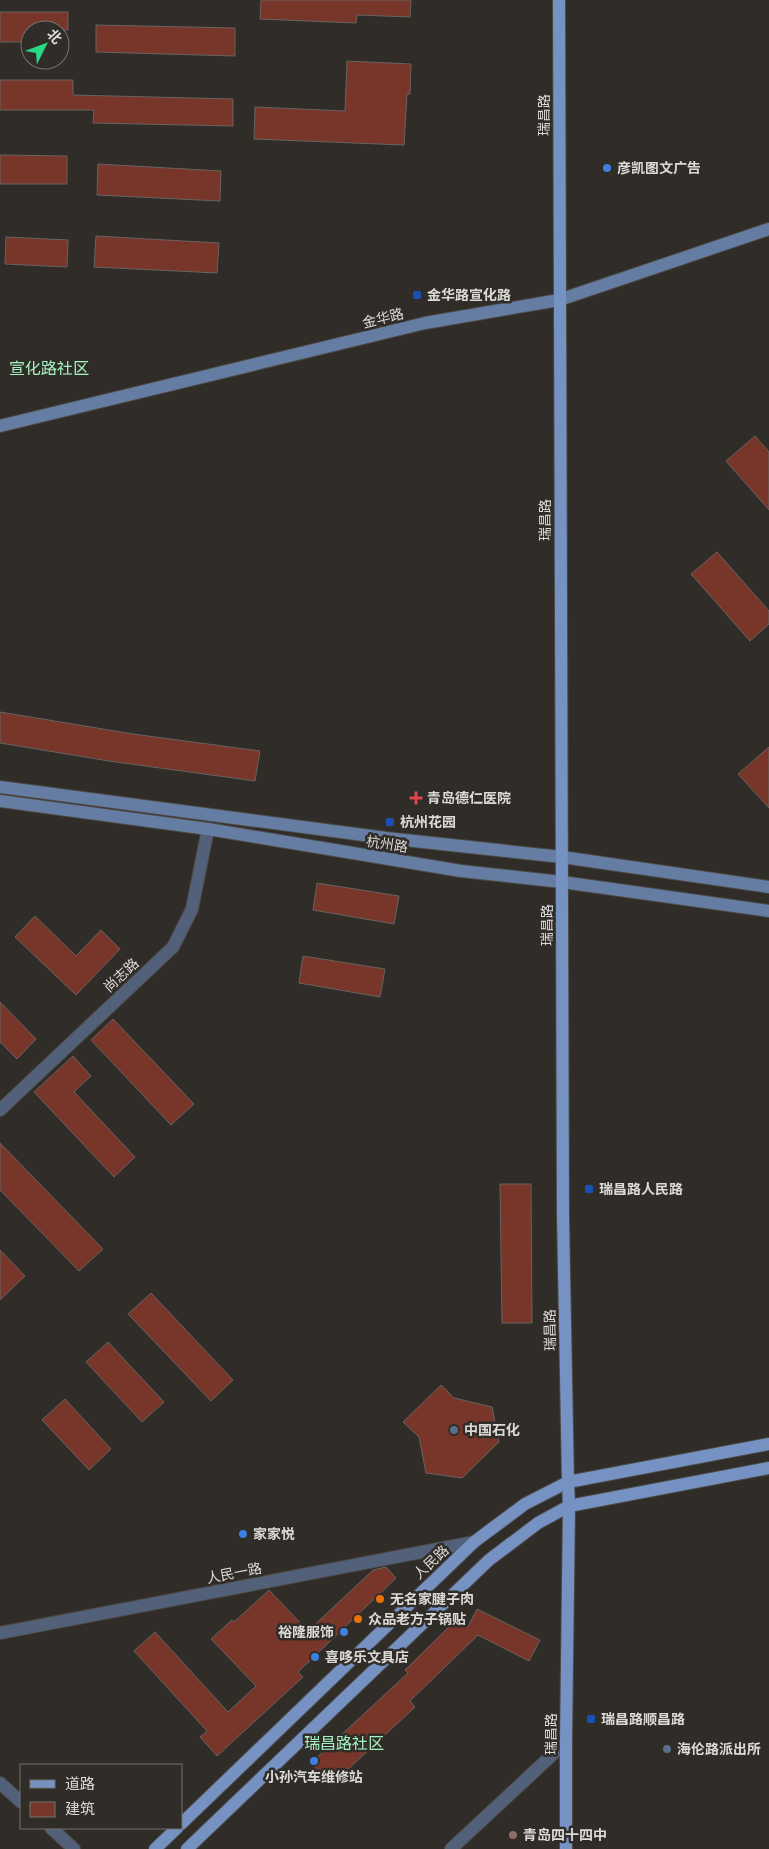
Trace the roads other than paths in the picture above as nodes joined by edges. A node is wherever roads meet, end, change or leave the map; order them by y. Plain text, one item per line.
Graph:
1 (558, 0) edge
2 (769, 229) edge
3 (559, 300) junction
4 (0, 426) edge
5 (0, 788) edge
6 (0, 801) edge
7 (208, 829) junction
8 (562, 857) junction
9 (562, 882) junction
10 (769, 887) edge
11 (769, 910) edge
12 (0, 1110) edge
13 (769, 1444) edge
14 (769, 1468) edge
15 (568, 1482) junction
16 (570, 1506) junction
17 (474, 1542) junction
18 (0, 1633) edge
19 (566, 1742) junction
20 (0, 1782) edge
21 (20, 1801) edge
22 (182, 1823) edge
23 (51, 1829) edge
24 (176, 1829) edge
25 (74, 1849) edge
26 (155, 1849) edge
27 (187, 1849) edge
28 (451, 1849) edge
29 (566, 1849) edge

1 - 3 main road, 瑞昌路
2 - 3 main road, 金华路
3 - 4 main road, 金华路
3 - 8 main road, 瑞昌路
5 - 8 main road, 杭州路
6 - 7 main road, 杭州路
7 - 9 main road, 杭州路
7 - 12 street, 尚志路
8 - 9 main road, 瑞昌路
8 - 10 main road, 杭州路
9 - 11 main road, 杭州路
9 - 15 main road, 瑞昌路
13 - 15 main road, 人民路
14 - 16 main road
15 - 16 main road, 瑞昌路
15 - 17 main road, 人民路
16 - 19 main road, 瑞昌路
16 - 27 main road
17 - 18 street, 人民一路
17 - 22 main road, 人民路
19 - 28 street
19 - 29 main road, 瑞昌路
20 - 21 street
23 - 25 street
24 - 26 main road

